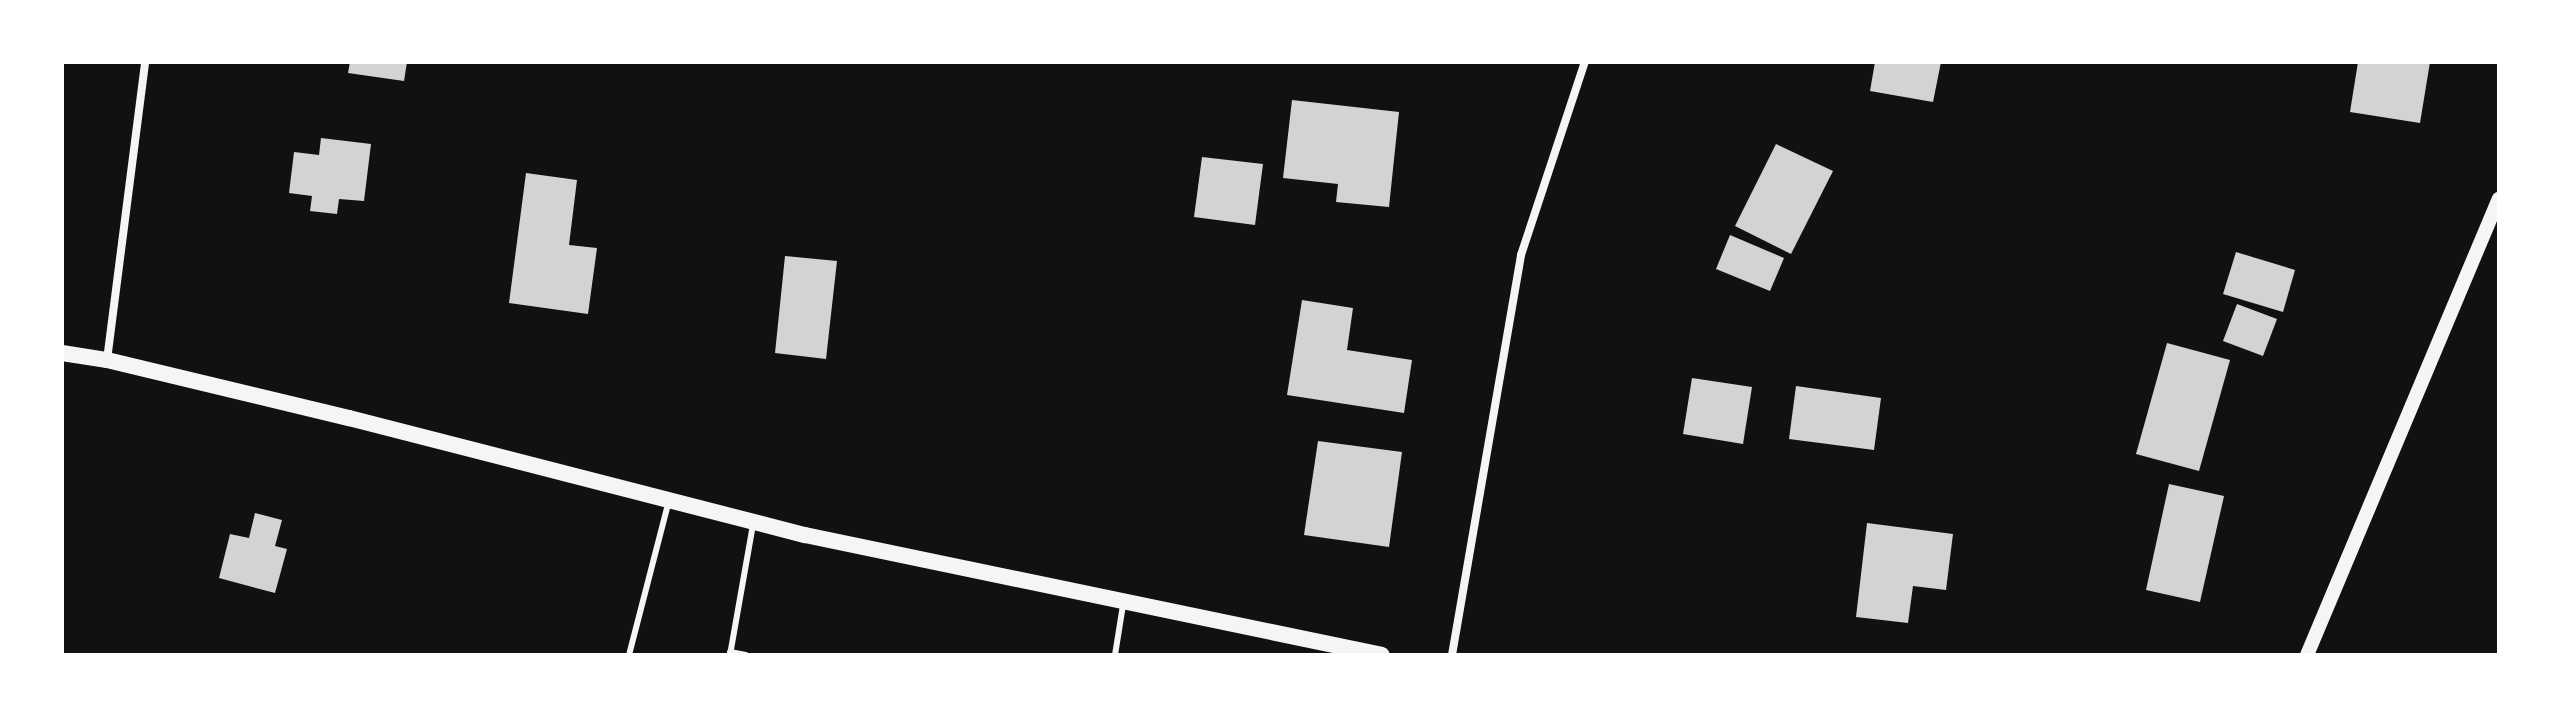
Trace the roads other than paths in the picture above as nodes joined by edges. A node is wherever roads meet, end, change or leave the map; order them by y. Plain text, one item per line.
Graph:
1 (145, 62) edge
2 (1585, 62) edge
3 (2499, 199) edge
4 (62, 353) edge
5 (107, 360) junction
6 (669, 500) junction
7 (753, 522) junction
8 (1123, 601) junction
9 (730, 654) edge
10 (629, 655) edge
11 (746, 655) edge
12 (1115, 655) edge
13 (1382, 655) edge
14 (1452, 655) edge
15 (2307, 655) edge

1 - 5 street
2 - 14 street
3 - 15 street
4 - 5 main road
5 - 6 main road
6 - 7 main road
6 - 10 lane
7 - 8 main road
7 - 9 lane
8 - 12 lane
8 - 13 main road
9 - 11 lane

